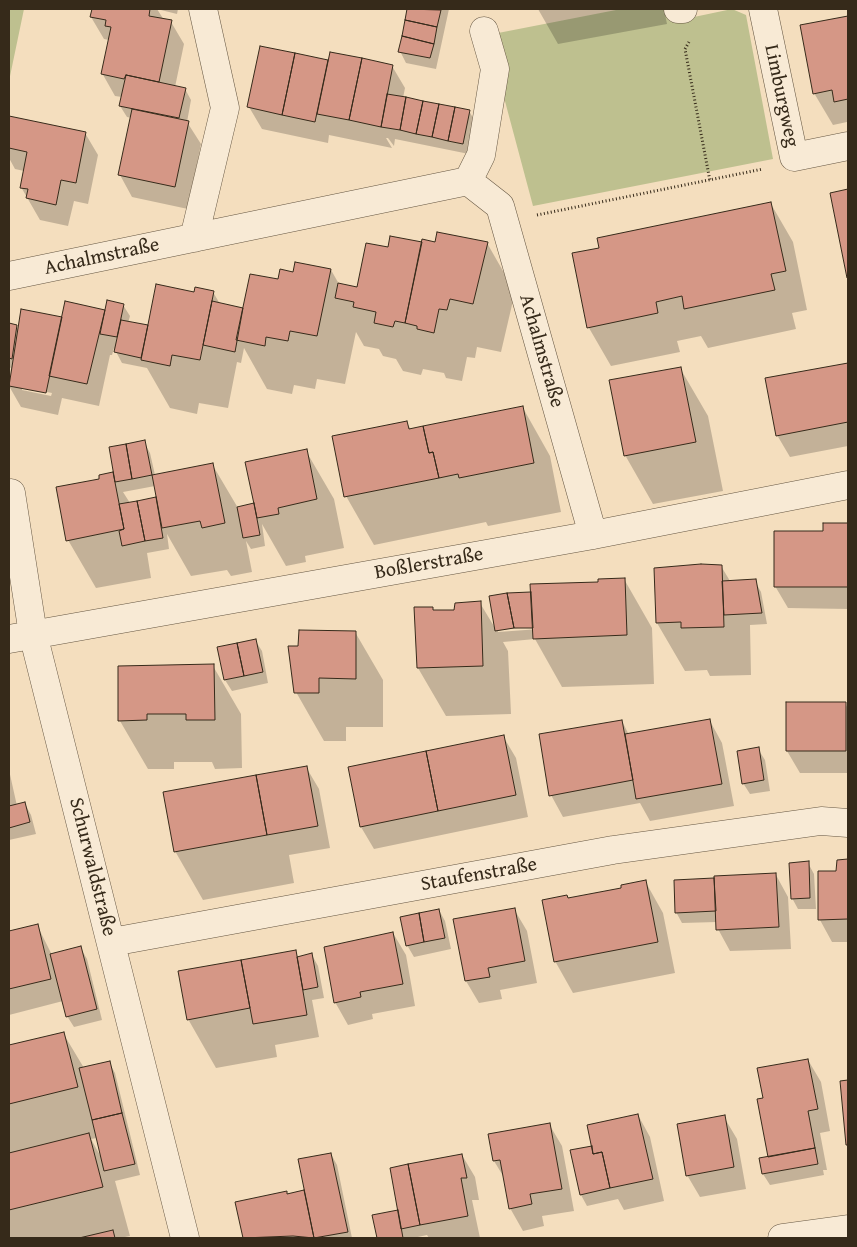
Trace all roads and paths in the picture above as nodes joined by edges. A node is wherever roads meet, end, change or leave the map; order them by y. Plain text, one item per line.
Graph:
1 (202, 9) edge
2 (678, 9) edge
3 (683, 9) edge
4 (762, 9) edge
5 (484, 31) dead end
6 (690, 39) dead end
7 (848, 146) edge
8 (794, 157) junction
9 (468, 181) junction
10 (710, 181) junction
11 (504, 222) junction
12 (194, 238) junction
13 (9, 276) edge
14 (848, 485) edge
15 (11, 493) dead end
16 (593, 535) junction
17 (21, 636) edge
18 (848, 823) edge
19 (112, 942) junction
20 (848, 1229) edge
21 (185, 1238) edge
22 (782, 1238) edge

1 - 12 street
2 - 3 street
4 - 8 street, Limburgweg
5 - 9 street
6 - 10 path
7 - 8 street, Limburgweg
8 - 10 path
9 - 11 street, Achalmstraße
9 - 12 street, Achalmstraße
10 - 11 path
11 - 16 street, Achalmstraße
12 - 13 street, Achalmstraße
14 - 16 street, Boßlerstraße
15 - 17 street, Schurwaldstraße
16 - 17 street, Boßlerstraße
17 - 19 street, Schurwaldstraße
18 - 19 street, Staufenstraße
19 - 21 street, Schurwaldstraße
20 - 22 street

